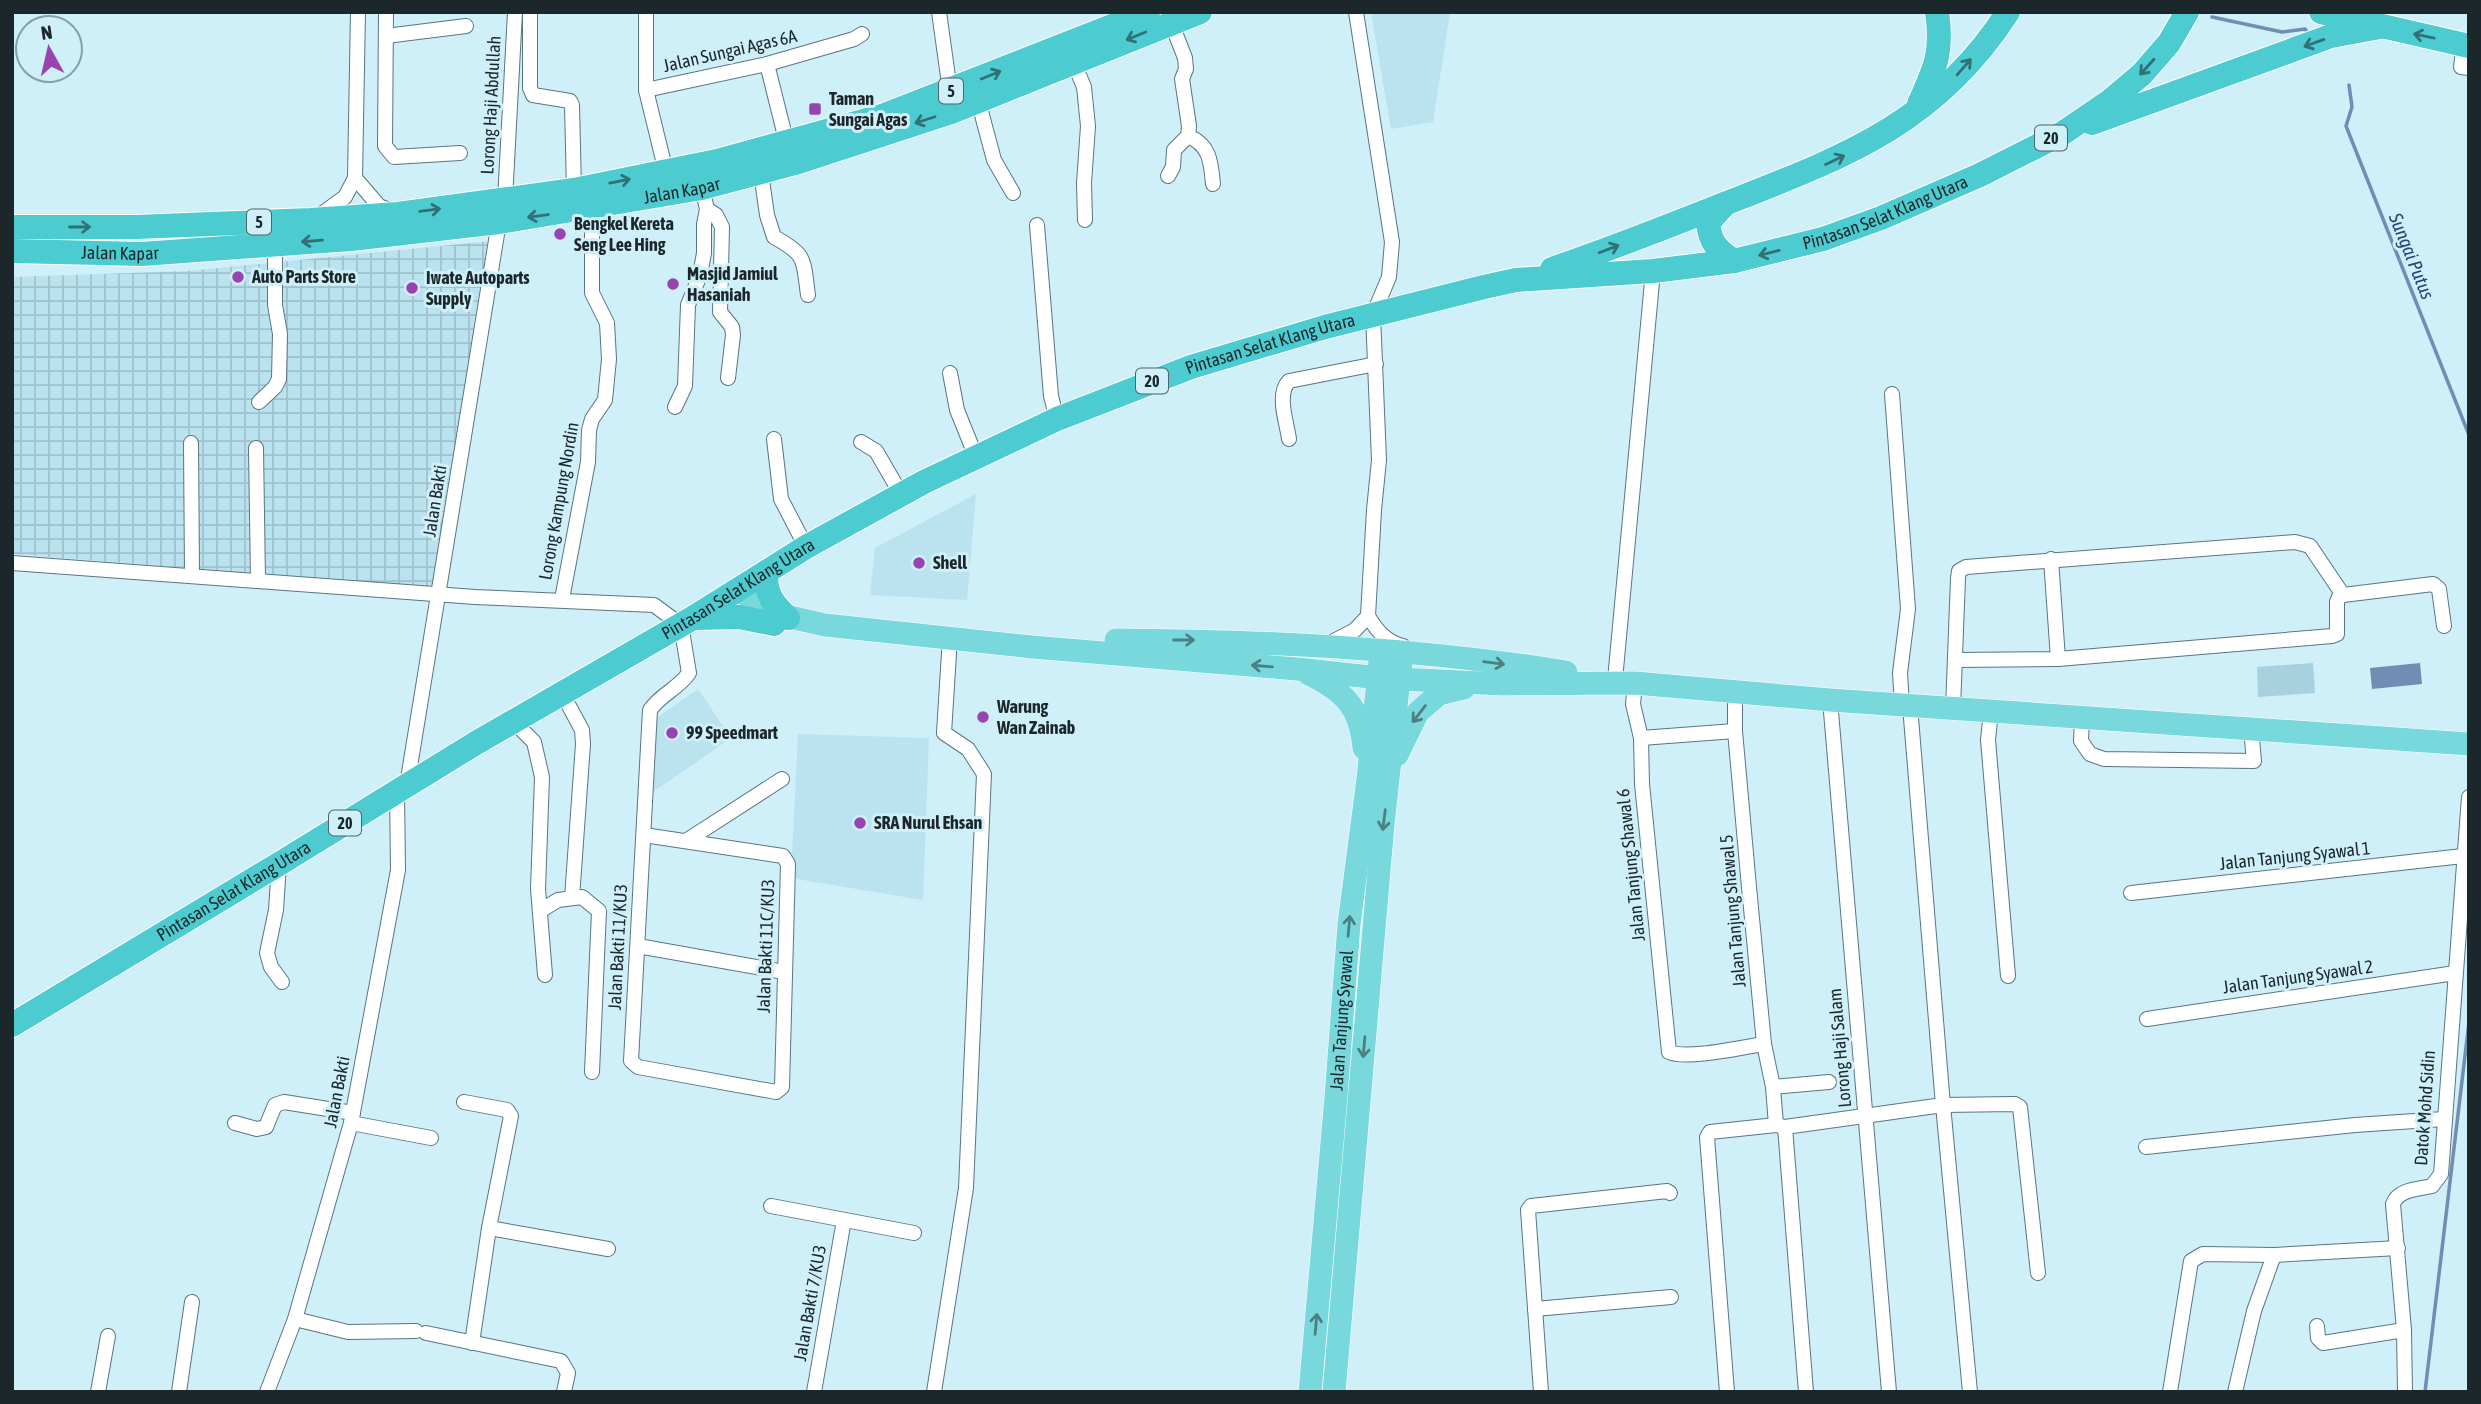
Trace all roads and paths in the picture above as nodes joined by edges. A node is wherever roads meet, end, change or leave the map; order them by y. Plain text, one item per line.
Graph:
1 (358, 12) edge
2 (386, 12) edge
3 (515, 12) edge
4 (530, 12) edge
5 (646, 12) edge
6 (939, 12) edge
7 (1148, 12) edge
8 (1200, 12) edge
9 (1356, 12) edge
10 (1937, 12) edge
11 (2008, 12) edge
12 (2187, 12) edge
13 (2321, 12) edge
14 (1109, 19) edge
15 (1171, 22) junction
16 (466, 26) dead end
17 (2380, 27) junction
18 (862, 34) dead end
19 (386, 36) junction
20 (2467, 53) edge
21 (1073, 61) junction
22 (767, 64) junction
23 (646, 90) junction
24 (950, 91) junction
25 (978, 100) junction
26 (1915, 114) junction
27 (2063, 133) junction
28 (1188, 136) junction
29 (786, 141) junction
30 (460, 153) dead end
31 (666, 172) junction
32 (761, 173) junction
33 (1168, 176) dead end
34 (355, 178) junction
35 (1213, 184) dead end
36 (574, 190) junction
37 (1013, 193) dead end
38 (705, 198) junction
39 (1725, 204) junction
40 (592, 207) junction
41 (502, 211) junction
42 (398, 214) junction
43 (311, 220) junction
44 (1085, 220) dead end
45 (1037, 225) dead end
46 (12, 227) edge
47 (275, 245) junction
48 (12, 251) edge
49 (1734, 261) junction
50 (1653, 271) junction
51 (1521, 279) junction
52 (807, 295) dead end
53 (1373, 315) junction
54 (1376, 364) junction
55 (950, 373) dead end
56 (728, 378) dead end
57 (1892, 394) dead end
58 (258, 402) dead end
59 (675, 407) dead end
60 (1057, 419) junction
61 (774, 439) dead end
62 (1289, 439) dead end
63 (861, 442) dead end
64 (191, 443) dead end
65 (256, 448) dead end
66 (976, 457) junction
67 (901, 494) junction
68 (806, 547) junction
69 (2051, 559) junction
70 (12, 563) edge
71 (766, 572) junction
72 (192, 575) junction
73 (258, 581) junction
74 (736, 591) junction
75 (439, 593) junction
76 (2343, 595) junction
77 (562, 599) junction
78 (1368, 616) junction
79 (781, 621) junction
80 (687, 622) junction
81 (2444, 626) dead end
82 (959, 638) junction
83 (1322, 646) junction
84 (1391, 652) junction
85 (1451, 658) junction
86 (2058, 659) junction
87 (1956, 660) junction
88 (1297, 668) junction
89 (1388, 679) junction
90 (1625, 681) junction
91 (1502, 684) junction
92 (1735, 692) junction
93 (562, 693) junction
94 (1830, 700) junction
95 (1906, 705) junction
96 (1953, 709) junction
97 (1991, 711) junction
98 (2082, 718) junction
99 (514, 722) junction
100 (2251, 729) junction
101 (1735, 731) junction
102 (1641, 738) junction
103 (2469, 744) edge
104 (1379, 777) junction
105 (782, 779) dead end
106 (402, 787) junction
107 (2469, 797) edge
108 (644, 835) junction
109 (686, 841) junction
110 (2463, 856) junction
111 (279, 864) junction
112 (2131, 893) dead end
113 (572, 898) junction
114 (540, 912) junction
115 (638, 946) junction
116 (784, 972) junction
117 (2455, 973) junction
118 (545, 975) dead end
119 (2008, 976) dead end
120 (282, 982) dead end
121 (2147, 1019) dead end
122 (12, 1025) edge
123 (1765, 1044) junction
124 (592, 1072) dead end
125 (1829, 1082) dead end
126 (1773, 1087) junction
127 (776, 1092) joint
128 (464, 1102) dead end
129 (1942, 1105) junction
130 (1865, 1114) junction
131 (352, 1118) junction
132 (2444, 1119) junction
133 (235, 1123) dead end
134 (1780, 1126) junction
135 (431, 1138) dead end
136 (2146, 1147) dead end
137 (1670, 1193) dead end
138 (771, 1206) dead end
139 (844, 1220) junction
140 (489, 1228) junction
141 (914, 1233) dead end
142 (2398, 1248) junction
143 (608, 1249) dead end
144 (2274, 1255) junction
145 (2038, 1273) dead end
146 (1671, 1297) dead end
147 (192, 1303) dead end
148 (1535, 1308) junction
149 (295, 1319) junction
150 (2317, 1326) dead end
151 (2404, 1330) junction
152 (108, 1336) dead end
153 (472, 1343) junction
154 (98, 1392) edge
155 (179, 1392) edge
156 (267, 1392) edge
157 (564, 1392) edge
158 (814, 1392) edge
159 (934, 1392) edge
160 (1310, 1392) edge
161 (1334, 1392) edge
162 (1541, 1392) edge
163 (1727, 1392) edge
164 (1805, 1392) edge
165 (1889, 1392) edge
166 (1970, 1392) edge
167 (2170, 1392) edge
168 (2235, 1392) edge
169 (2405, 1392) edge

1 - 34 street
2 - 19 street
3 - 41 street, Lorong Haji Abdullah
4 - 36 street
5 - 23 street
6 - 24 street
7 - 14 highway, Jalan Kapar / 5
8 - 15 highway, Jalan Kapar / 5
9 - 53 street
10 - 26 highway
26 -> 11 highway, Pintasan Selat Klang Utara / 20
12 -> 27 highway, Pintasan Selat Klang Utara / 20
13 - 17 highway
24 -> 14 highway, Jalan Kapar / 5
15 -> 21 highway, Jalan Kapar / 5
15 - 28 street
16 - 19 street
20 -> 17 highway
17 -> 27 highway
18 - 22 street, Jalan Sungai Agas 6A
19 - 30 street
21 - 25 highway, Jalan Kapar / 5
21 - 44 street
22 - 23 street, Jalan Sungai Agas 6A
22 - 29 street
23 - 31 street
24 - 29 highway, Jalan Kapar / 5
25 -> 32 highway, Jalan Kapar / 5
25 - 37 street
39 -> 26 highway, Pintasan Selat Klang Utara / 20
27 -> 49 highway, Pintasan Selat Klang Utara / 20
28 - 33 street
28 - 35 street
29 - 31 highway, Jalan Kapar / 5
36 -> 31 highway, Jalan Kapar / 5
32 - 38 highway, Jalan Kapar / 5
32 - 52 street
34 - 42 street
34 - 43 street
36 - 41 highway, Jalan Kapar / 5
38 - 40 highway, Jalan Kapar / 5
38 - 56 street
38 - 59 street
39 - 49 highway
51 -> 39 highway, Pintasan Selat Klang Utara / 20
40 -> 41 highway, Jalan Kapar / 5
40 - 77 street, Lorong Kampung Nordin
42 -> 41 highway, Jalan Kapar / 5
41 -> 47 highway, Jalan Kapar / 5
41 - 75 street, Jalan Bakti
42 - 43 highway, Jalan Kapar / 5
46 -> 43 highway, Jalan Kapar / 5
45 - 60 street
47 - 48 highway, Jalan Kapar / 5
47 - 58 street
49 - 50 highway, Pintasan Selat Klang Utara / 20
50 - 51 highway, Pintasan Selat Klang Utara / 20
50 - 90 street, Jalan Tanjung Shawal 6
51 - 53 highway, Pintasan Selat Klang Utara / 20
53 - 54 street
53 - 60 highway, Pintasan Selat Klang Utara / 20
54 - 62 street
54 - 78 street
55 - 66 street
57 - 95 street
60 - 66 highway, Pintasan Selat Klang Utara / 20
61 - 68 street
63 - 67 street
64 - 72 street
65 - 73 street
66 - 67 highway, Pintasan Selat Klang Utara / 20
67 - 68 highway, Pintasan Selat Klang Utara / 20
68 - 71 highway, Pintasan Selat Klang Utara / 20
69 - 76 street
69 - 86 street
69 - 87 street
70 - 72 street
71 - 74 highway, Pintasan Selat Klang Utara / 20
71 - 79 highway
72 - 73 street
73 - 75 street
74 - 79 main road
74 - 80 highway, Pintasan Selat Klang Utara / 20
75 - 77 street
75 - 106 street, Jalan Bakti
76 - 81 street
76 - 86 street
77 - 80 street
78 - 83 street
78 - 85 street
79 - 80 highway
79 - 82 main road
80 - 93 highway, Pintasan Selat Klang Utara / 20
80 - 108 street, Jalan Bakti 11/KU3
82 -> 83 main road
88 -> 82 main road
82 - 159 street
83 - 84 main road
84 - 85 main road
84 - 89 main road, Jalan Tanjung Syawal
85 -> 90 main road
86 - 87 street
87 - 96 street
88 - 89 main road
88 - 104 main road
89 - 91 main road
89 - 104 main road, Jalan Tanjung Syawal
90 - 91 main road
90 - 92 main road
90 - 102 street, Jalan Tanjung Shawal 6
91 -> 104 main road
92 - 94 main road
92 - 101 street, Jalan Tanjung Shawal 5
93 - 99 highway, Pintasan Selat Klang Utara / 20
93 - 113 street
94 - 95 main road
94 - 130 street, Lorong Haji Salam
95 - 96 main road
95 - 129 street
96 - 97 main road
97 - 98 main road
97 - 119 street
98 - 100 main road
98 - 100 street
99 - 106 highway, Pintasan Selat Klang Utara / 20
99 - 114 street
100 - 103 main road
101 - 102 street
101 - 123 street, Jalan Tanjung Shawal 5
102 - 123 street, Jalan Tanjung Shawal 6
160 -> 104 main road, Jalan Tanjung Syawal
104 -> 161 main road, Jalan Tanjung Syawal
105 - 109 street
106 - 111 highway, Pintasan Selat Klang Utara / 20
106 - 131 street, Jalan Bakti
107 - 110 street, Datok Mohd Sidin
108 - 109 street, Jalan Bakti 11C/KU3
108 - 115 street, Jalan Bakti 11/KU3
109 - 116 street, Jalan Bakti 11C/KU3
110 - 112 street, Jalan Tanjung Syawal 1
110 - 117 street, Datok Mohd Sidin
111 - 120 street
111 - 122 highway, Pintasan Selat Klang Utara / 20
113 - 114 street
113 - 124 street
114 - 118 street
115 - 116 street
115 - 127 street, Jalan Bakti 11/KU3
116 - 127 street, Jalan Bakti 11C/KU3
117 - 121 street, Jalan Tanjung Syawal 2
117 - 132 street, Datok Mohd Sidin
123 - 126 street, Jalan Tanjung Shawal 5
125 - 126 street
126 - 134 street, Jalan Tanjung Shawal 5
128 - 140 street
129 - 130 street
129 - 145 street
129 - 166 street
130 - 134 street
130 - 165 street, Lorong Haji Salam
131 - 133 street
131 - 135 street
131 - 149 street, Jalan Bakti
132 - 136 street
132 - 142 street, Datok Mohd Sidin
134 - 163 street
134 - 164 street, Jalan Tanjung Shawal 5
137 - 148 street
138 - 139 street
139 - 141 street
139 - 158 street, Jalan Bakti 7/KU3
140 - 143 street
140 - 153 street
142 - 144 street
142 - 151 street, Datok Mohd Sidin
144 - 167 street
144 - 168 street
146 - 148 street
147 - 155 street
148 - 162 street
149 - 153 street
149 - 156 street, Jalan Bakti
150 - 151 street
151 - 169 street, Datok Mohd Sidin
152 - 154 street
153 - 157 street

